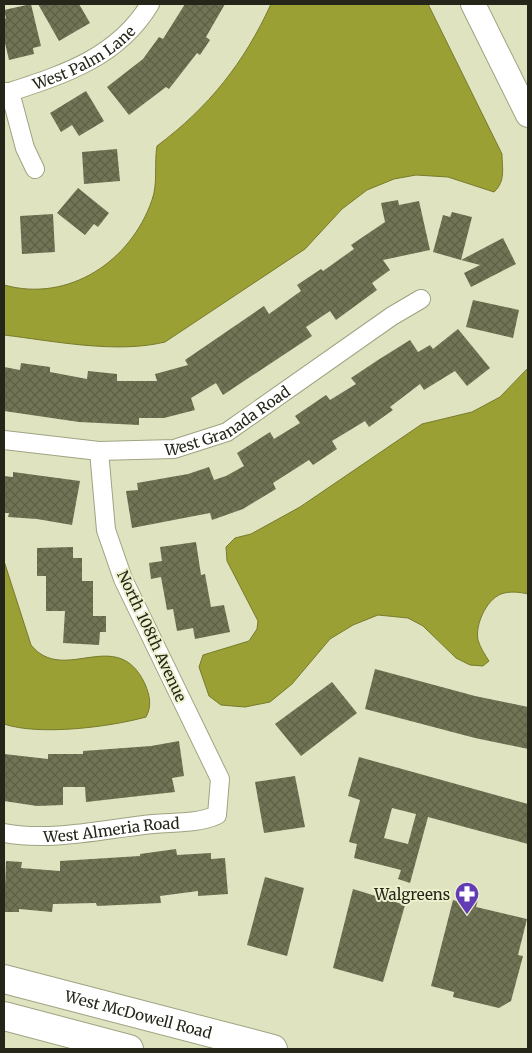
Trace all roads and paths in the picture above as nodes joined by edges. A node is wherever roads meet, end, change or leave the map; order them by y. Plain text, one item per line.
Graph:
1 (150, 4) edge
2 (473, 4) edge
3 (7, 92) edge
4 (528, 114) edge
5 (35, 170) dead end
6 (421, 300) dead end
7 (4, 440) edge
8 (99, 451) junction
9 (217, 815) joint
10 (4, 833) edge
11 (4, 979) edge
12 (4, 1016) edge
13 (129, 1049) edge
14 (273, 1049) edge

1 - 3 street, West Palm Lane
2 - 4 street
3 - 5 street
6 - 8 street, West Granada Road
7 - 8 street, West Granada Road
8 - 9 street, North 108th Avenue
9 - 10 street, West Almeria Road
11 - 14 main road, West McDowell Road
12 - 13 main road

